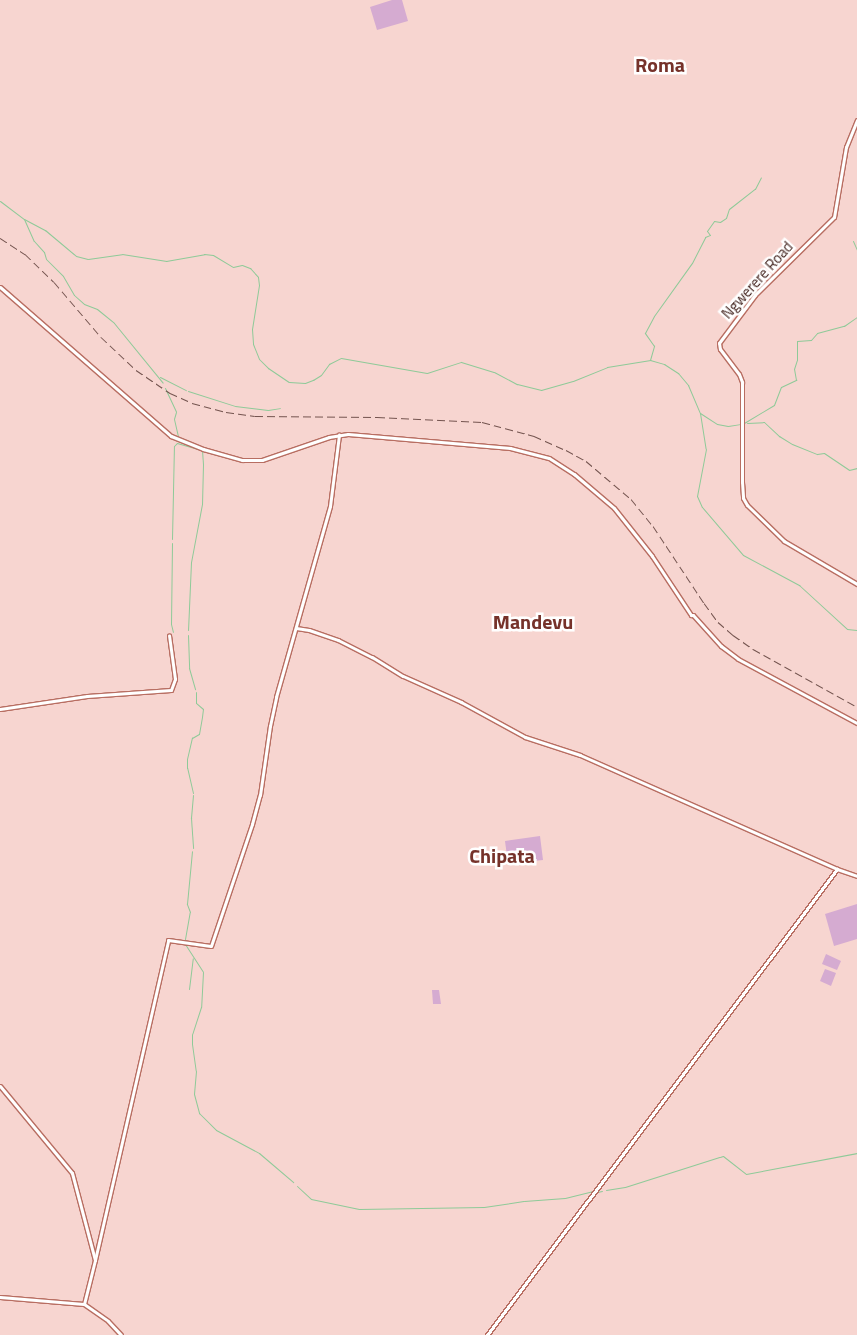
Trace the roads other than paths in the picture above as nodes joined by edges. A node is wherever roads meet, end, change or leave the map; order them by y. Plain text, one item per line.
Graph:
1 (857, 120) edge
2 (0, 287) edge
3 (339, 435) junction
4 (857, 584) edge
5 (296, 628) junction
6 (169, 635) dead end
7 (0, 708) edge
8 (857, 723) edge
9 (837, 869) junction
10 (857, 876) edge
11 (0, 1086) edge
12 (95, 1260) junction
13 (0, 1297) edge
14 (84, 1304) junction
15 (121, 1335) edge
16 (487, 1335) edge

1 - 4 street, Ngwerere Road
2 - 3 street
3 - 5 street
3 - 8 street
5 - 9 street
5 - 12 street
6 - 7 street
9 - 10 street
9 - 16 street
11 - 12 street
12 - 14 street
13 - 14 street
14 - 15 street

